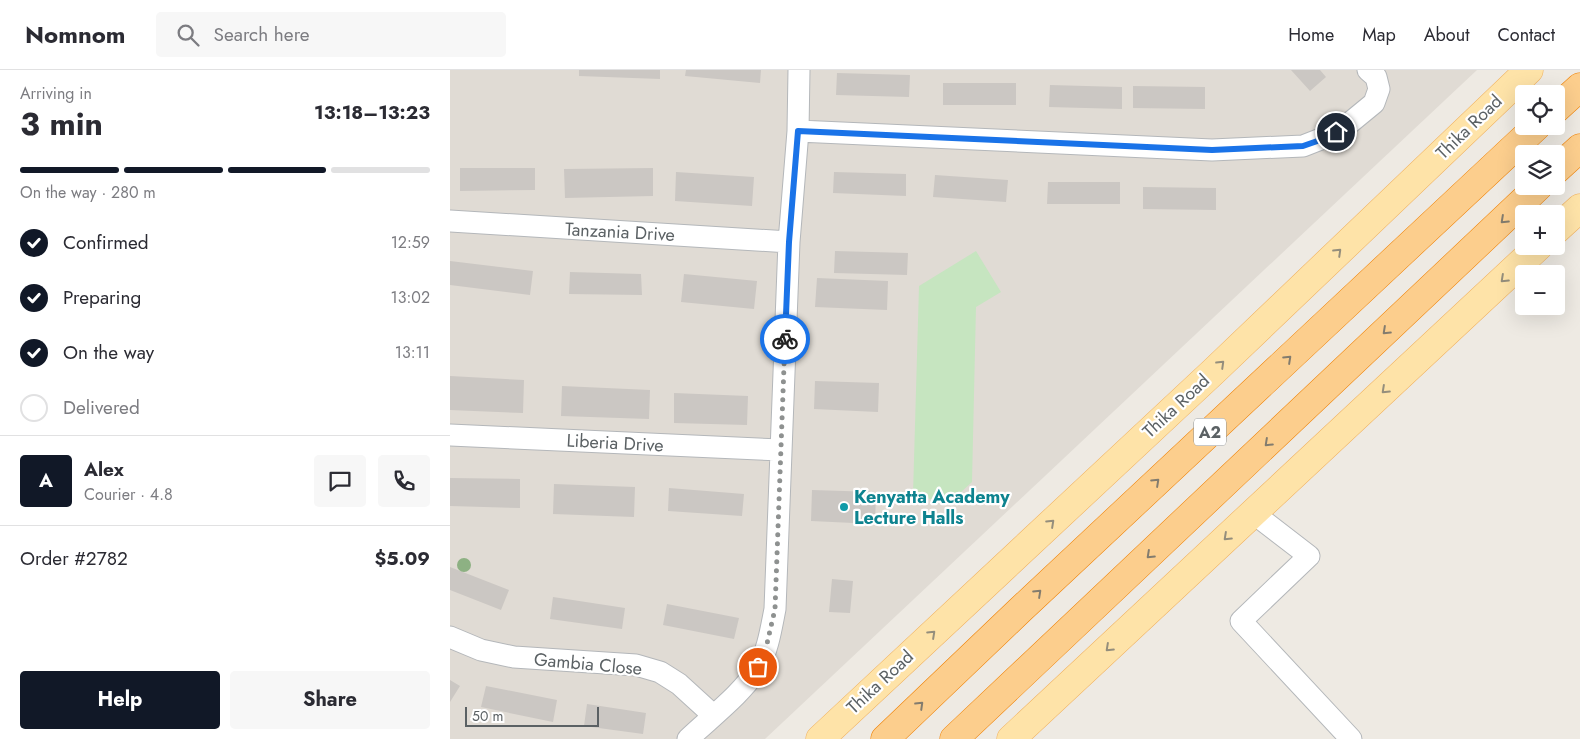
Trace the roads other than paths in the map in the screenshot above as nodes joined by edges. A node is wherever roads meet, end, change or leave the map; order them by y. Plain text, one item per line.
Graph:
1 (799, 70) edge
2 (1368, 70) edge
3 (1529, 70) edge
4 (1580, 87) edge
5 (1565, 101) edge
6 (798, 131) junction
7 (1527, 135) edge
8 (1580, 148) edge
9 (1565, 162) edge
10 (1529, 195) edge
11 (1580, 208) edge
12 (450, 222) edge
13 (1565, 222) edge
14 (789, 242) junction
15 (1529, 255) edge
16 (450, 435) edge
17 (781, 450) junction
18 (1253, 512) junction
19 (450, 637) edge
20 (713, 715) junction
21 (688, 739) edge
22 (820, 739) edge
23 (885, 739) edge
24 (954, 739) edge
25 (1010, 739) edge
26 (1350, 739) edge

1 - 6 lane
2 - 6 lane
22 -> 3 main road, Thika Road
4 - 5 highway
6 - 14 lane
23 -> 7 highway, A2
8 - 9 highway
10 -> 24 highway
11 - 13 main road
12 - 14 lane, Tanzania Drive
14 - 17 lane
15 -> 18 main road
16 - 17 lane, Liberia Drive
17 - 20 lane
18 -> 25 main road
18 - 26 lane
19 - 20 lane, Gambia Close
20 - 21 lane

